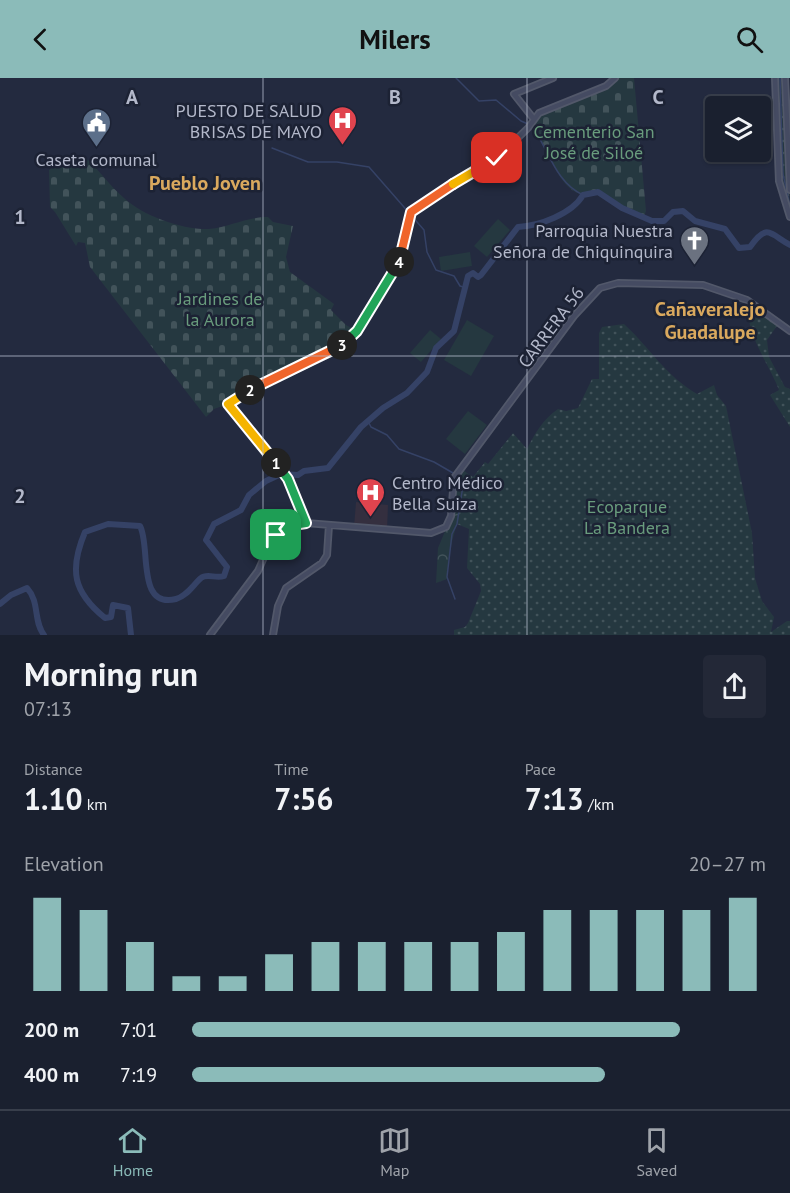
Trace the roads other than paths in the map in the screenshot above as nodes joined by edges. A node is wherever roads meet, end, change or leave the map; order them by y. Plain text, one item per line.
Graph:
1 (553, 78) edge
2 (615, 78) edge
3 (775, 78) edge
4 (785, 78) edge
5 (533, 118) junction
6 (790, 190) edge
7 (790, 217) edge
8 (790, 331) edge
9 (306, 523) junction
10 (329, 525) junction
11 (210, 635) edge
12 (273, 635) edge

1 - 5 street
2 - 5 street
3 - 7 street
4 - 6 street
5 - 9 street
8 - 10 street, CARRERA 56
9 - 10 street
9 - 11 street
10 - 12 street

